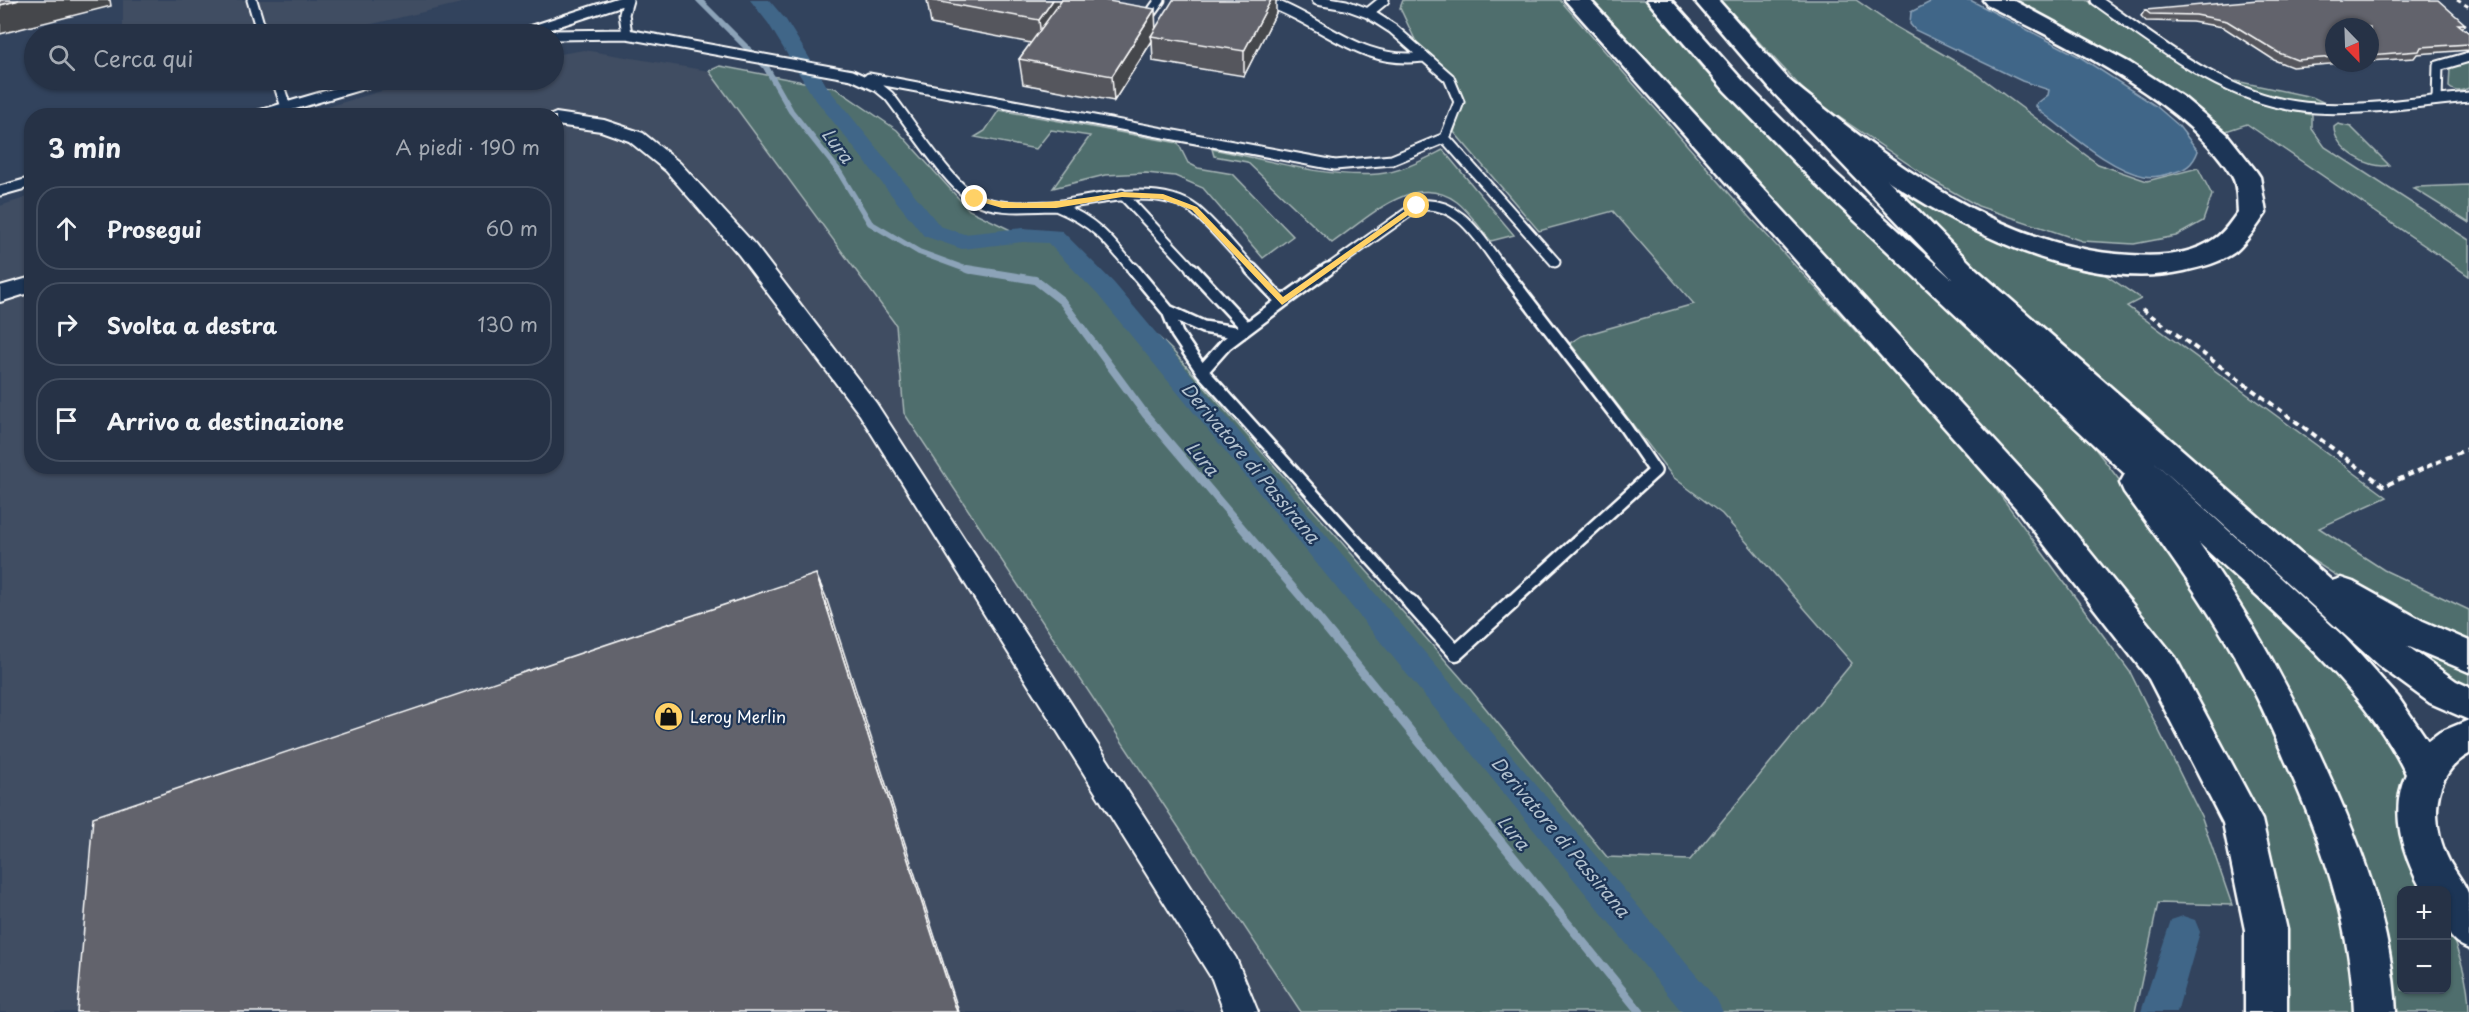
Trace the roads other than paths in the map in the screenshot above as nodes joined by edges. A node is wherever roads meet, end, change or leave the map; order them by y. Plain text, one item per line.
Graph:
1 (252, 0) edge
2 (627, 0) edge
3 (1160, 0) edge
4 (1317, 0) edge
5 (1384, 0) edge
6 (1577, 0) edge
7 (1659, 0) edge
8 (1706, 0) edge
9 (1995, 0) edge
10 (2096, 0) edge
11 (1278, 6) dead end
12 (1368, 13) junction
13 (259, 24) edge
14 (552, 24) edge
15 (1142, 26) edge
16 (627, 34) junction
17 (564, 35) edge
18 (1423, 57) junction
19 (2469, 57) edge
20 (852, 75) junction
21 (1781, 86) junction
22 (280, 90) edge
23 (344, 90) edge
24 (2469, 97) edge
25 (2437, 100) junction
26 (286, 107) junction
27 (283, 108) edge
28 (564, 120) edge
29 (1445, 138) junction
30 (24, 184) edge
31 (0, 191) edge
32 (1122, 194) junction
33 (1056, 206) junction
34 (1555, 262) dead end
35 (24, 286) edge
36 (0, 294) edge
37 (1282, 302) junction
38 (1168, 311) junction
39 (1244, 331) junction
40 (1202, 370) junction
41 (2079, 411) junction
42 (2264, 542) junction
43 (2469, 657) edge
44 (2469, 704) edge
45 (2469, 737) edge
46 (2425, 773) junction
47 (2458, 915) edge
48 (1241, 1012) edge
49 (2266, 1012) edge
50 (2375, 1012) edge

1 - 13 lane
2 - 14 lane
2 - 16 lane
3 - 15 lane
4 - 12 lane
5 - 12 lane
6 - 49 main road
7 - 41 main road
8 - 21 main road
9 - 21 main road
10 - 25 lane
11 - 18 lane
12 - 18 lane
16 - 17 lane
16 - 20 lane
18 - 29 lane
19 - 25 lane
20 - 29 lane
20 - 33 lane
21 - 42 main road
22 - 26 lane
23 - 26 lane
24 - 25 lane
26 - 27 lane
28 - 48 street
29 - 34 lane
30 - 31 lane
32 - 33 lane
32 - 37 lane
32 - 39 lane
33 - 38 lane
35 - 36 street
37 - 39 lane
37 - 40 lane
38 - 39 lane
38 - 40 lane
39 - 40 lane
41 - 46 main road
41 - 50 main road
42 - 43 main road
42 - 44 main road
45 - 46 main road
46 - 47 main road

